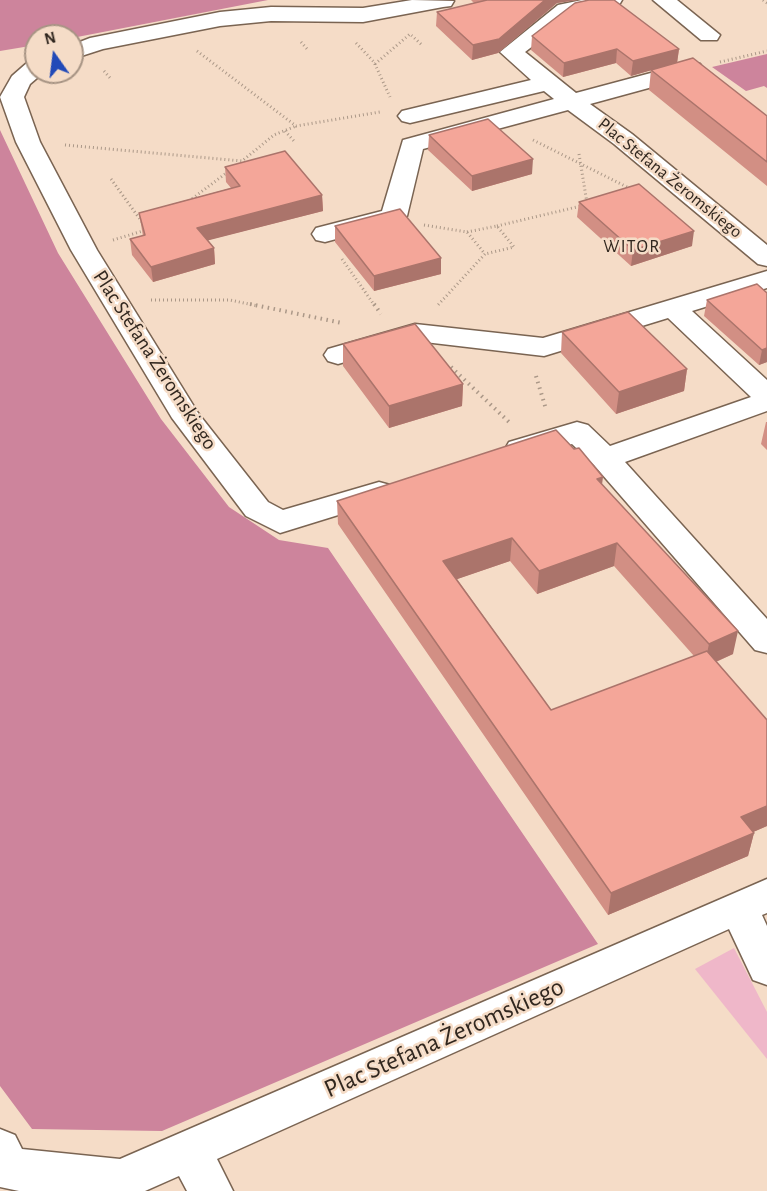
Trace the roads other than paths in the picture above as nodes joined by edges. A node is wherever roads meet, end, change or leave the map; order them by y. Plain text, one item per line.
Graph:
1 (611, 0) edge
2 (664, 0) edge
3 (443, 1) edge
4 (709, 35) dead end
5 (84, 48) edge
6 (704, 75) edge
7 (24, 78) edge
8 (548, 83) junction
9 (571, 101) junction
10 (403, 113) road end
11 (325, 234) dead end
12 (767, 258) edge
13 (767, 279) edge
14 (673, 308) junction
15 (338, 355) dead end
16 (767, 396) edge
17 (767, 401) edge
18 (489, 458) edge
19 (604, 458) junction
20 (401, 485) edge
21 (767, 641) edge
22 (753, 902) edge
23 (767, 968) edge
24 (0, 1150) edge
25 (189, 1150) junction
26 (211, 1191) edge

1 - 8 street, Plac Stefana Żeromskiego
2 - 4 street
3 - 5 street
6 - 9 street
7 - 20 street, Plac Stefana Żeromskiego
8 - 9 street, Plac Stefana Żeromskiego
8 - 10 street
9 - 11 street
9 - 12 street, Plac Stefana Żeromskiego
13 - 14 street
14 - 15 street
14 - 16 street
17 - 19 street
18 - 19 street
19 - 21 street
22 - 23 street
22 - 25 street, Plac Stefana Żeromskiego
24 - 25 street, Plac Stefana Żeromskiego
25 - 26 street

